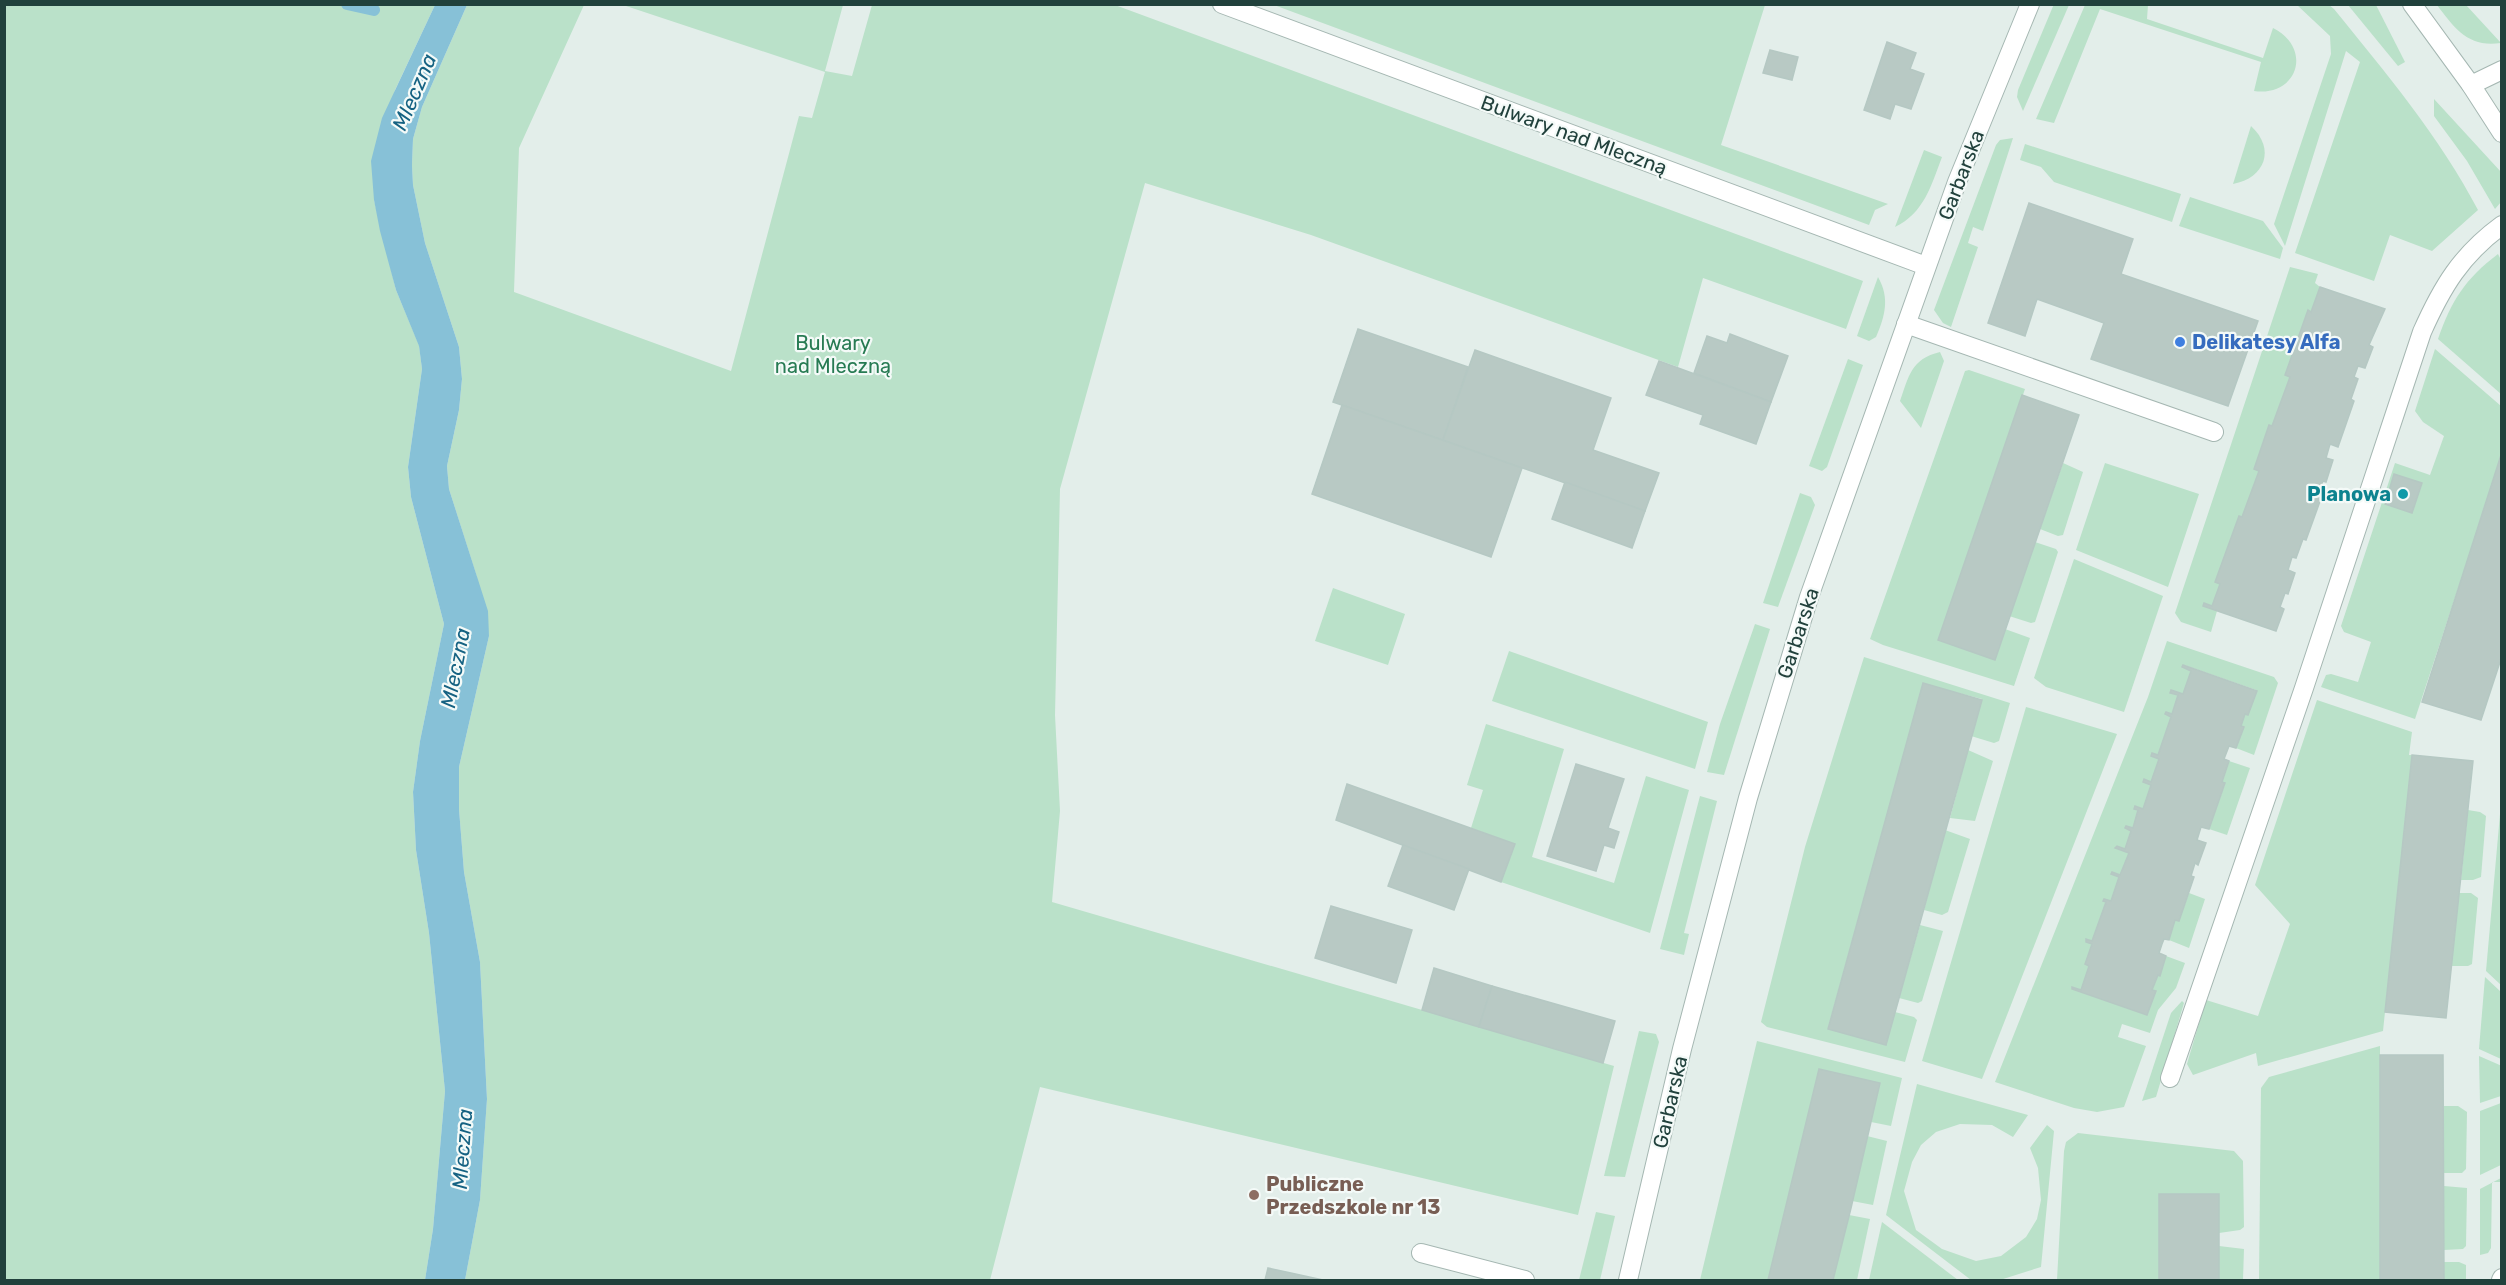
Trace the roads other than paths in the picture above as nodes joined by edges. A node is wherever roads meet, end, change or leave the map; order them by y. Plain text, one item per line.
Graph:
1 (1222, 4) edge
2 (2030, 4) edge
3 (2412, 4) edge
4 (2502, 70) edge
5 (2470, 85) junction
6 (2502, 133) edge
7 (2502, 225) edge
8 (1926, 266) junction
9 (1906, 324) junction
10 (2214, 432) dead end
11 (2170, 1078) dead end
12 (1421, 1253) dead end
13 (1525, 1281) edge
14 (1628, 1281) edge

1 - 8 street, Bulwary nad Mleczną
2 - 8 street, Garbarska
3 - 5 street
4 - 5 street
5 - 6 street
7 - 11 street
8 - 9 street, Garbarska
9 - 10 street
9 - 14 street, Garbarska
12 - 13 street

